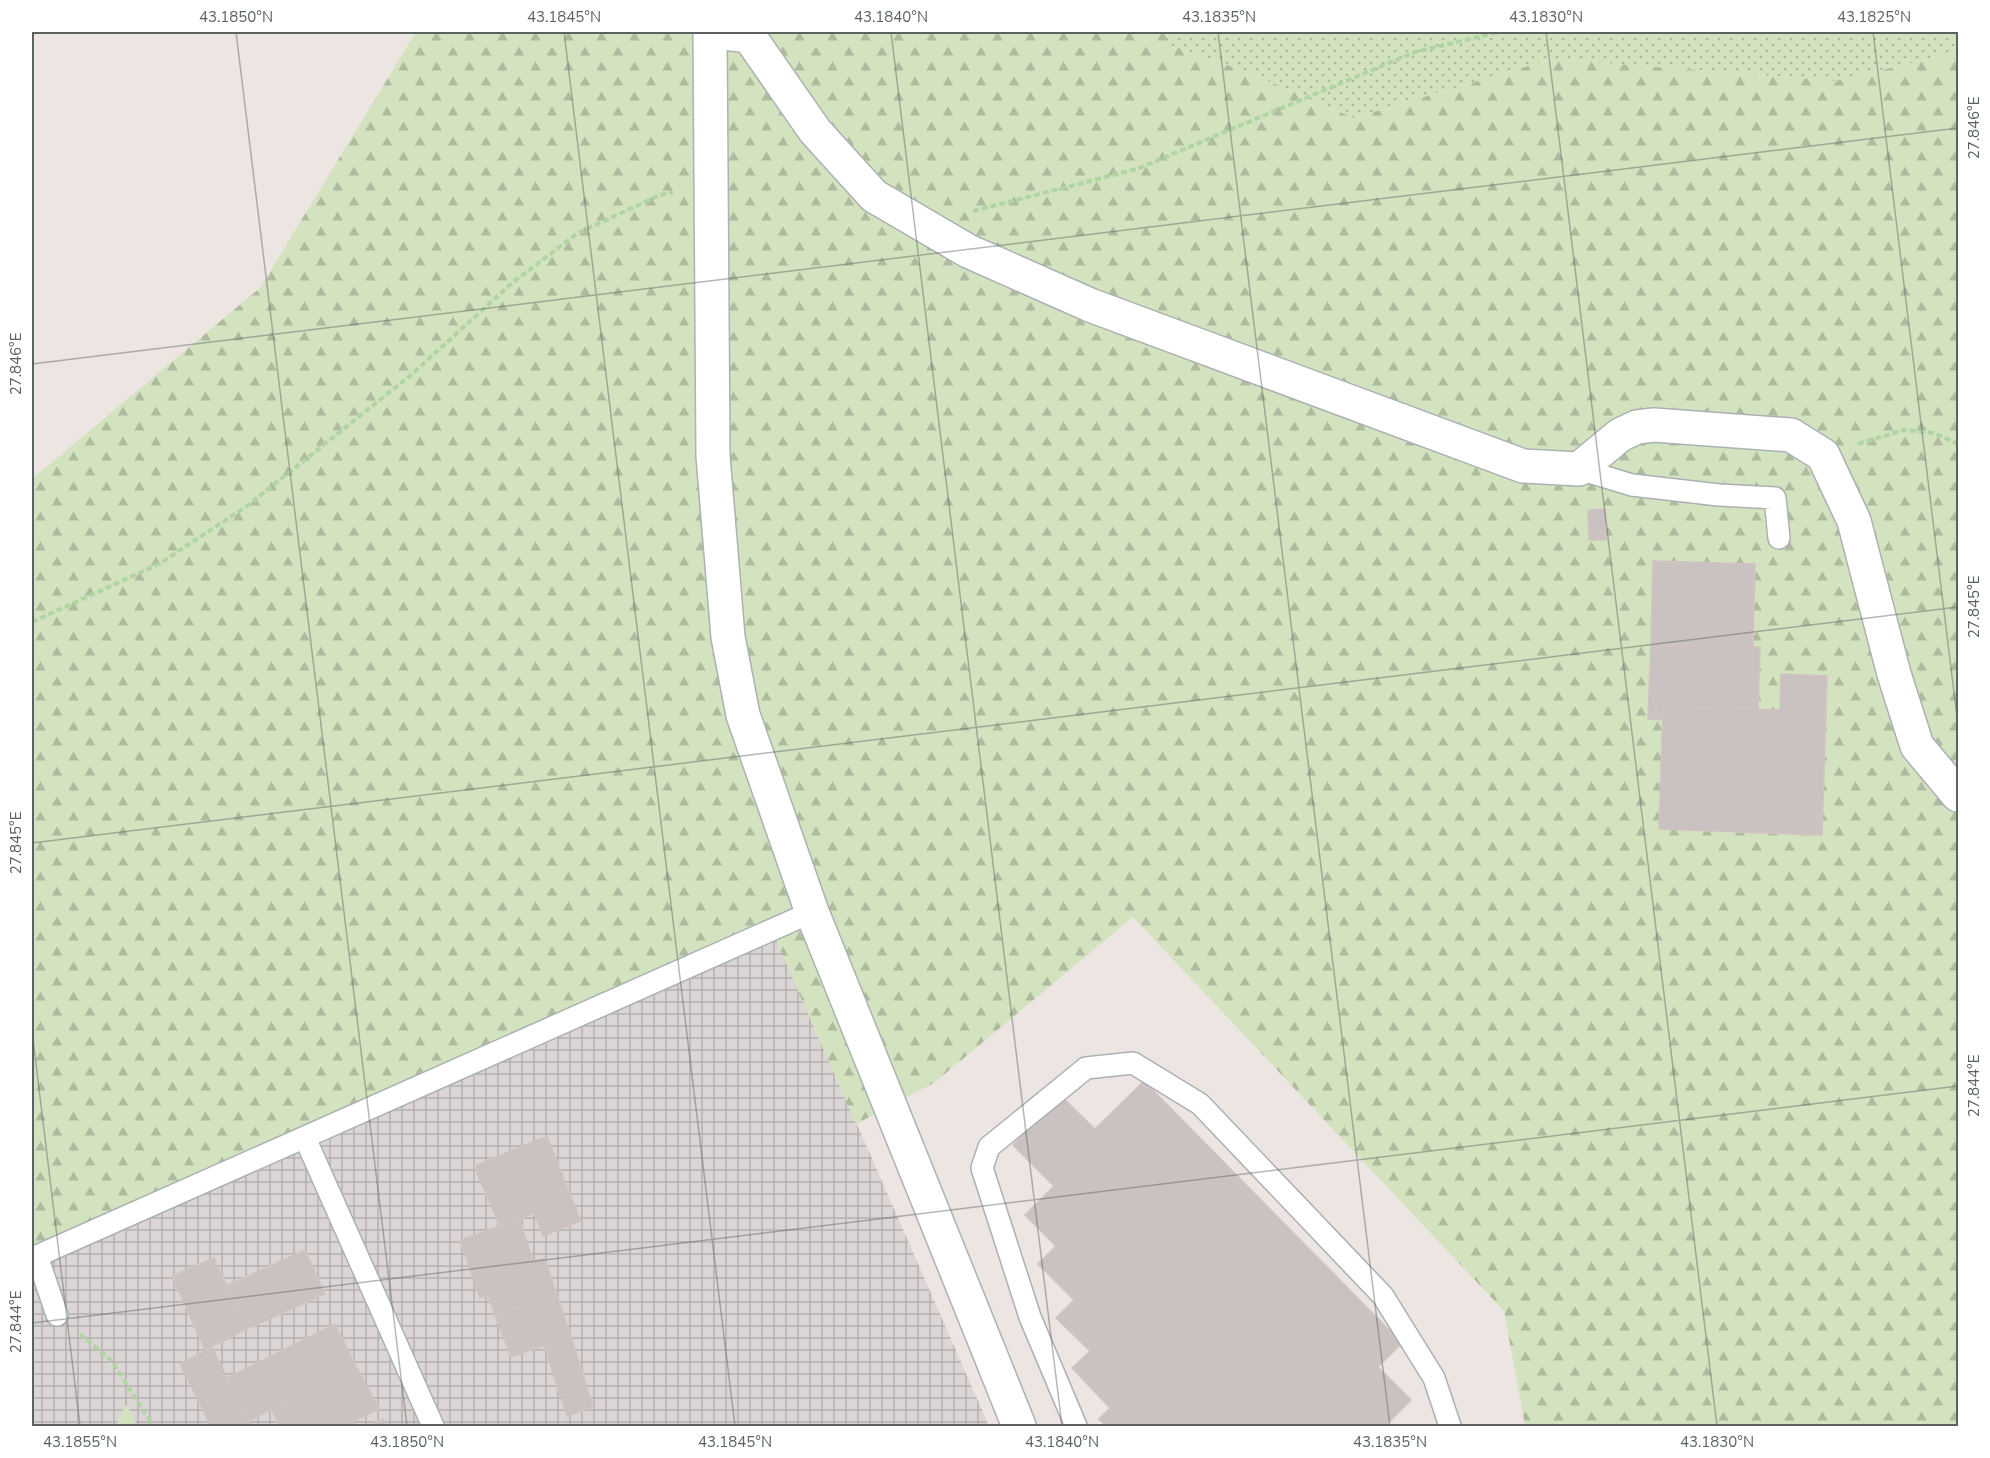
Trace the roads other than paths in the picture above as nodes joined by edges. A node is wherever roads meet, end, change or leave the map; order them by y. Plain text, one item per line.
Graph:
1 (710, 32) edge
2 (715, 32) edge
3 (1579, 469) junction
4 (1779, 538) dead end
5 (1959, 795) edge
6 (813, 912) junction
7 (304, 1138) junction
8 (34, 1256) edge
9 (57, 1315) road end
10 (433, 1426) edge
11 (1020, 1426) edge
12 (1076, 1426) edge
13 (1450, 1426) edge

1 - 6 street
2 - 3 street
3 - 4 lane
3 - 5 street
6 - 7 lane
6 - 11 street
7 - 8 lane
7 - 10 lane
8 - 9 lane
12 - 13 lane

